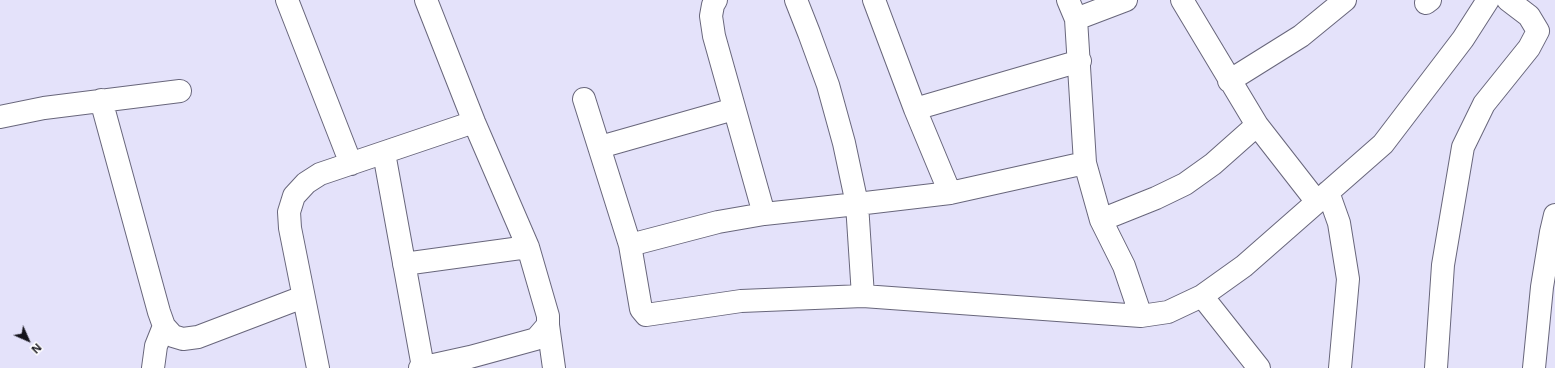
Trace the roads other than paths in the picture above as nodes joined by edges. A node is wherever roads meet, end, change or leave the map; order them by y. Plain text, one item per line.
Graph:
1 (287, 0) edge
2 (426, 0) edge
3 (716, 0) edge
4 (796, 0) edge
5 (874, 0) edge
6 (1126, 0) edge
7 (1182, 0) edge
8 (1345, 0) edge
9 (1488, 0) edge
10 (1508, 0) edge
11 (1072, 9) edge
12 (1080, 61) junction
13 (1229, 82) junction
14 (180, 91) dead end
15 (584, 99) dead end
16 (102, 100) junction
17 (734, 109) junction
18 (915, 109) junction
19 (0, 117) edge
20 (474, 122) junction
21 (1256, 125) junction
22 (600, 147) junction
23 (384, 152) junction
24 (1085, 163) junction
25 (351, 164) junction
26 (950, 193) junction
27 (1323, 197) junction
28 (857, 204) junction
29 (764, 214) junction
30 (1555, 215) edge
31 (1101, 220) junction
32 (630, 246) junction
33 (528, 247) junction
34 (404, 264) junction
35 (863, 296) junction
36 (1202, 296) junction
37 (303, 298) junction
38 (1141, 316) junction
39 (548, 325) junction
40 (164, 326) junction
41 (472, 363) edge
42 (153, 368) edge
43 (318, 368) edge
44 (422, 368) edge
45 (554, 368) edge
46 (1259, 368) edge
47 (1340, 368) edge
48 (1436, 368) edge
49 (1534, 368) edge

1 - 25 street
2 - 20 street
3 - 17 street
4 - 28 street
5 - 18 street
6 - 11 street
7 - 13 street
8 - 13 street
9 - 27 street
10 - 48 street
11 - 12 street
12 - 18 street
12 - 24 street
13 - 21 street
14 - 16 street
15 - 22 street
16 - 19 street
16 - 40 street
17 - 22 street
17 - 29 street
18 - 26 street
20 - 23 street
20 - 33 street
21 - 27 street
21 - 31 street
22 - 32 street
23 - 25 street
23 - 34 street
24 - 26 street
24 - 31 street
25 - 37 street
26 - 28 street
27 - 36 street
27 - 47 street
28 - 29 street
28 - 35 street
29 - 32 street
30 - 49 street
31 - 38 street
32 - 35 street
33 - 34 street
33 - 39 street
34 - 44 street
35 - 38 street
36 - 38 street
36 - 46 street
37 - 40 street
37 - 43 street
39 - 41 street
39 - 45 street
40 - 42 street
41 - 44 street

